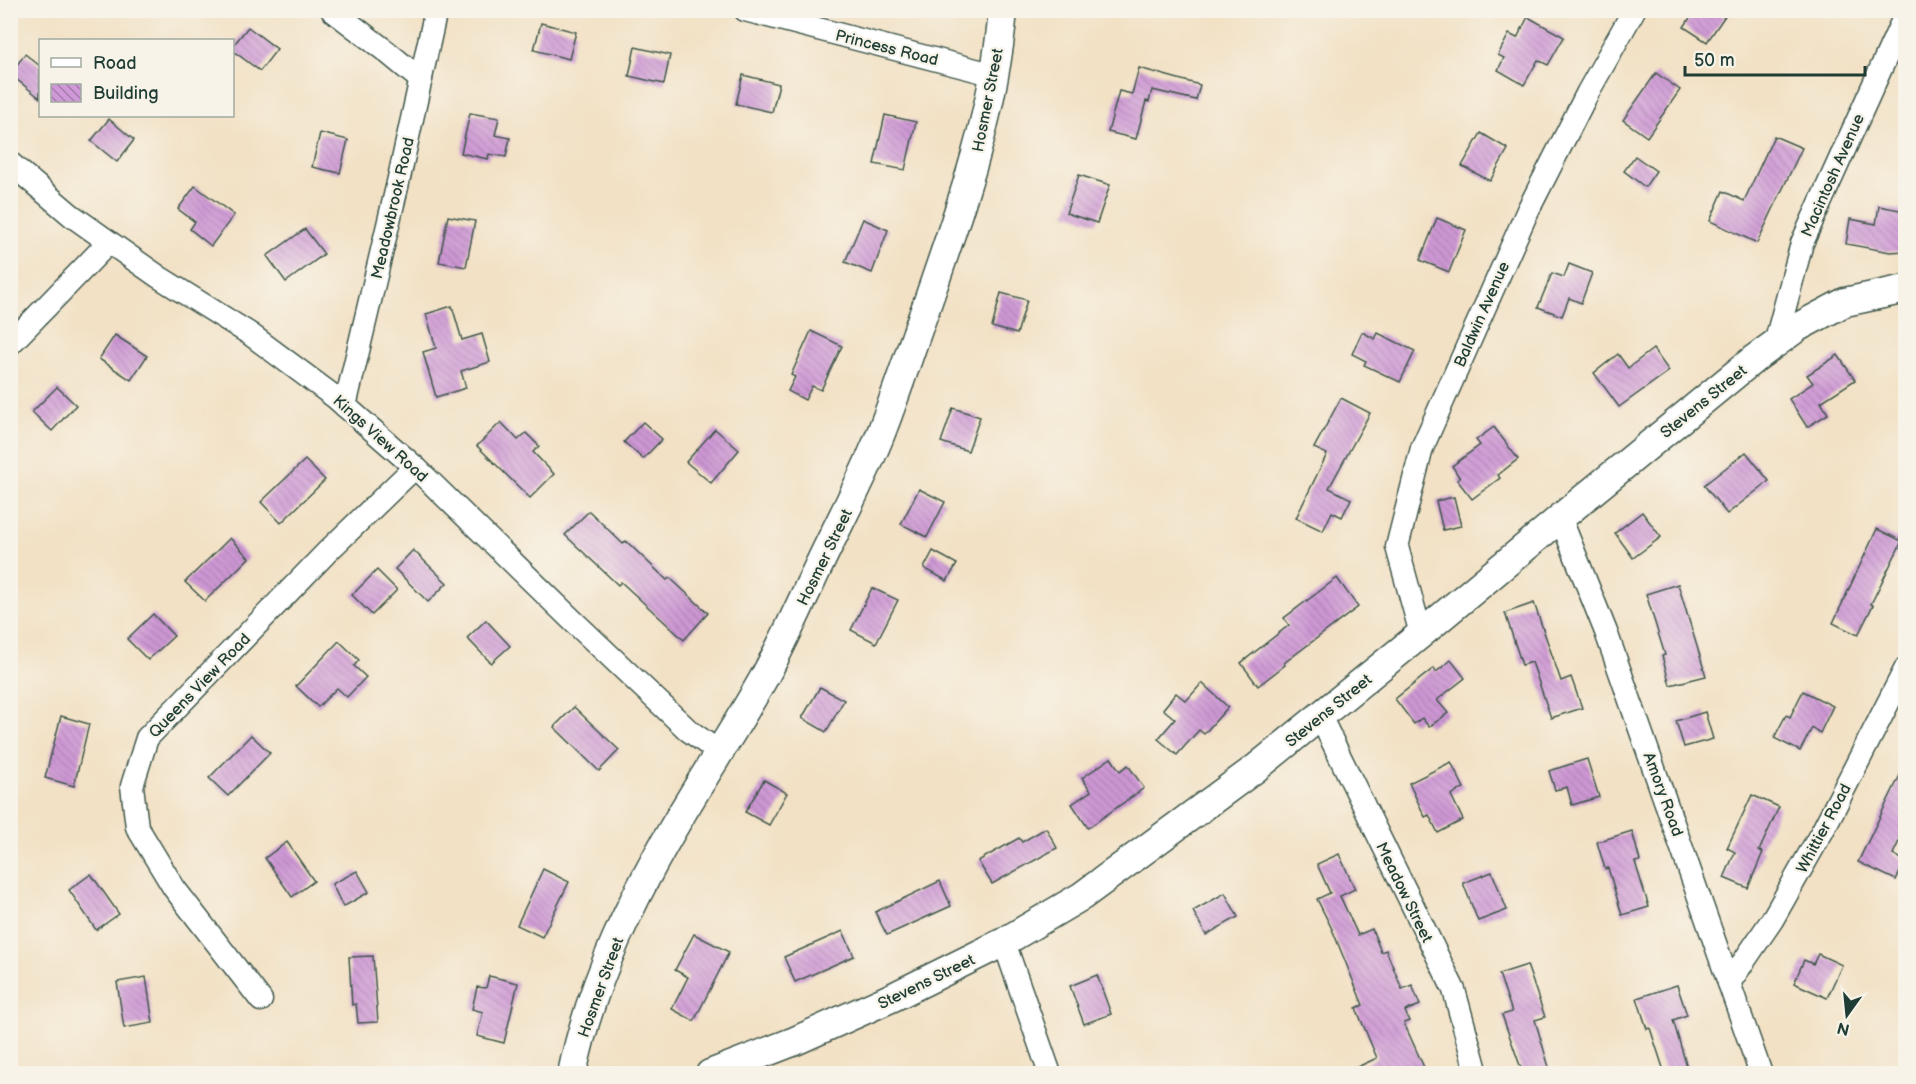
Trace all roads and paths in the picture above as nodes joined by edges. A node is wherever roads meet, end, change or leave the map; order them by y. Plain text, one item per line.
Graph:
1 (332, 10) edge
2 (436, 10) edge
3 (745, 10) edge
4 (1003, 10) edge
5 (1634, 10) edge
6 (1905, 13) edge
7 (994, 75) junction
8 (421, 80) junction
9 (10, 164) edge
10 (109, 242) junction
11 (1905, 289) edge
12 (10, 344) edge
13 (1775, 344) junction
14 (345, 406) junction
15 (415, 467) junction
16 (1560, 517) junction
17 (1421, 634) junction
18 (1905, 668) edge
19 (1320, 716) junction
20 (719, 752) junction
21 (1004, 942) junction
22 (1729, 983) junction
23 (261, 1000) dead end
24 (572, 1074) edge
25 (710, 1074) edge
26 (1050, 1074) edge
27 (1477, 1074) edge
28 (1761, 1074) edge

1 - 8 street
2 - 8 street, Meadowbrook Road
3 - 7 street, Princess Road
4 - 7 street, Hosmer Street
5 - 17 street, Baldwin Avenue
6 - 13 street, Macintosh Avenue
7 - 20 street, Hosmer Street
8 - 14 street, Meadowbrook Road
9 - 10 street, Kings View Road
10 - 12 street
10 - 14 street, Kings View Road
11 - 13 street, Stevens Street
13 - 16 street, Stevens Street
14 - 15 street, Kings View Road
15 - 20 street, Kings View Road
15 - 23 street, Queens View Road
16 - 17 street, Stevens Street
16 - 22 street, Amory Road
17 - 19 street, Stevens Street
18 - 22 street, Whittier Road
19 - 21 street, Stevens Street
19 - 27 street, Meadow Street
20 - 24 street, Hosmer Street
21 - 25 street, Stevens Street
21 - 26 street
22 - 28 street, Amory Road

